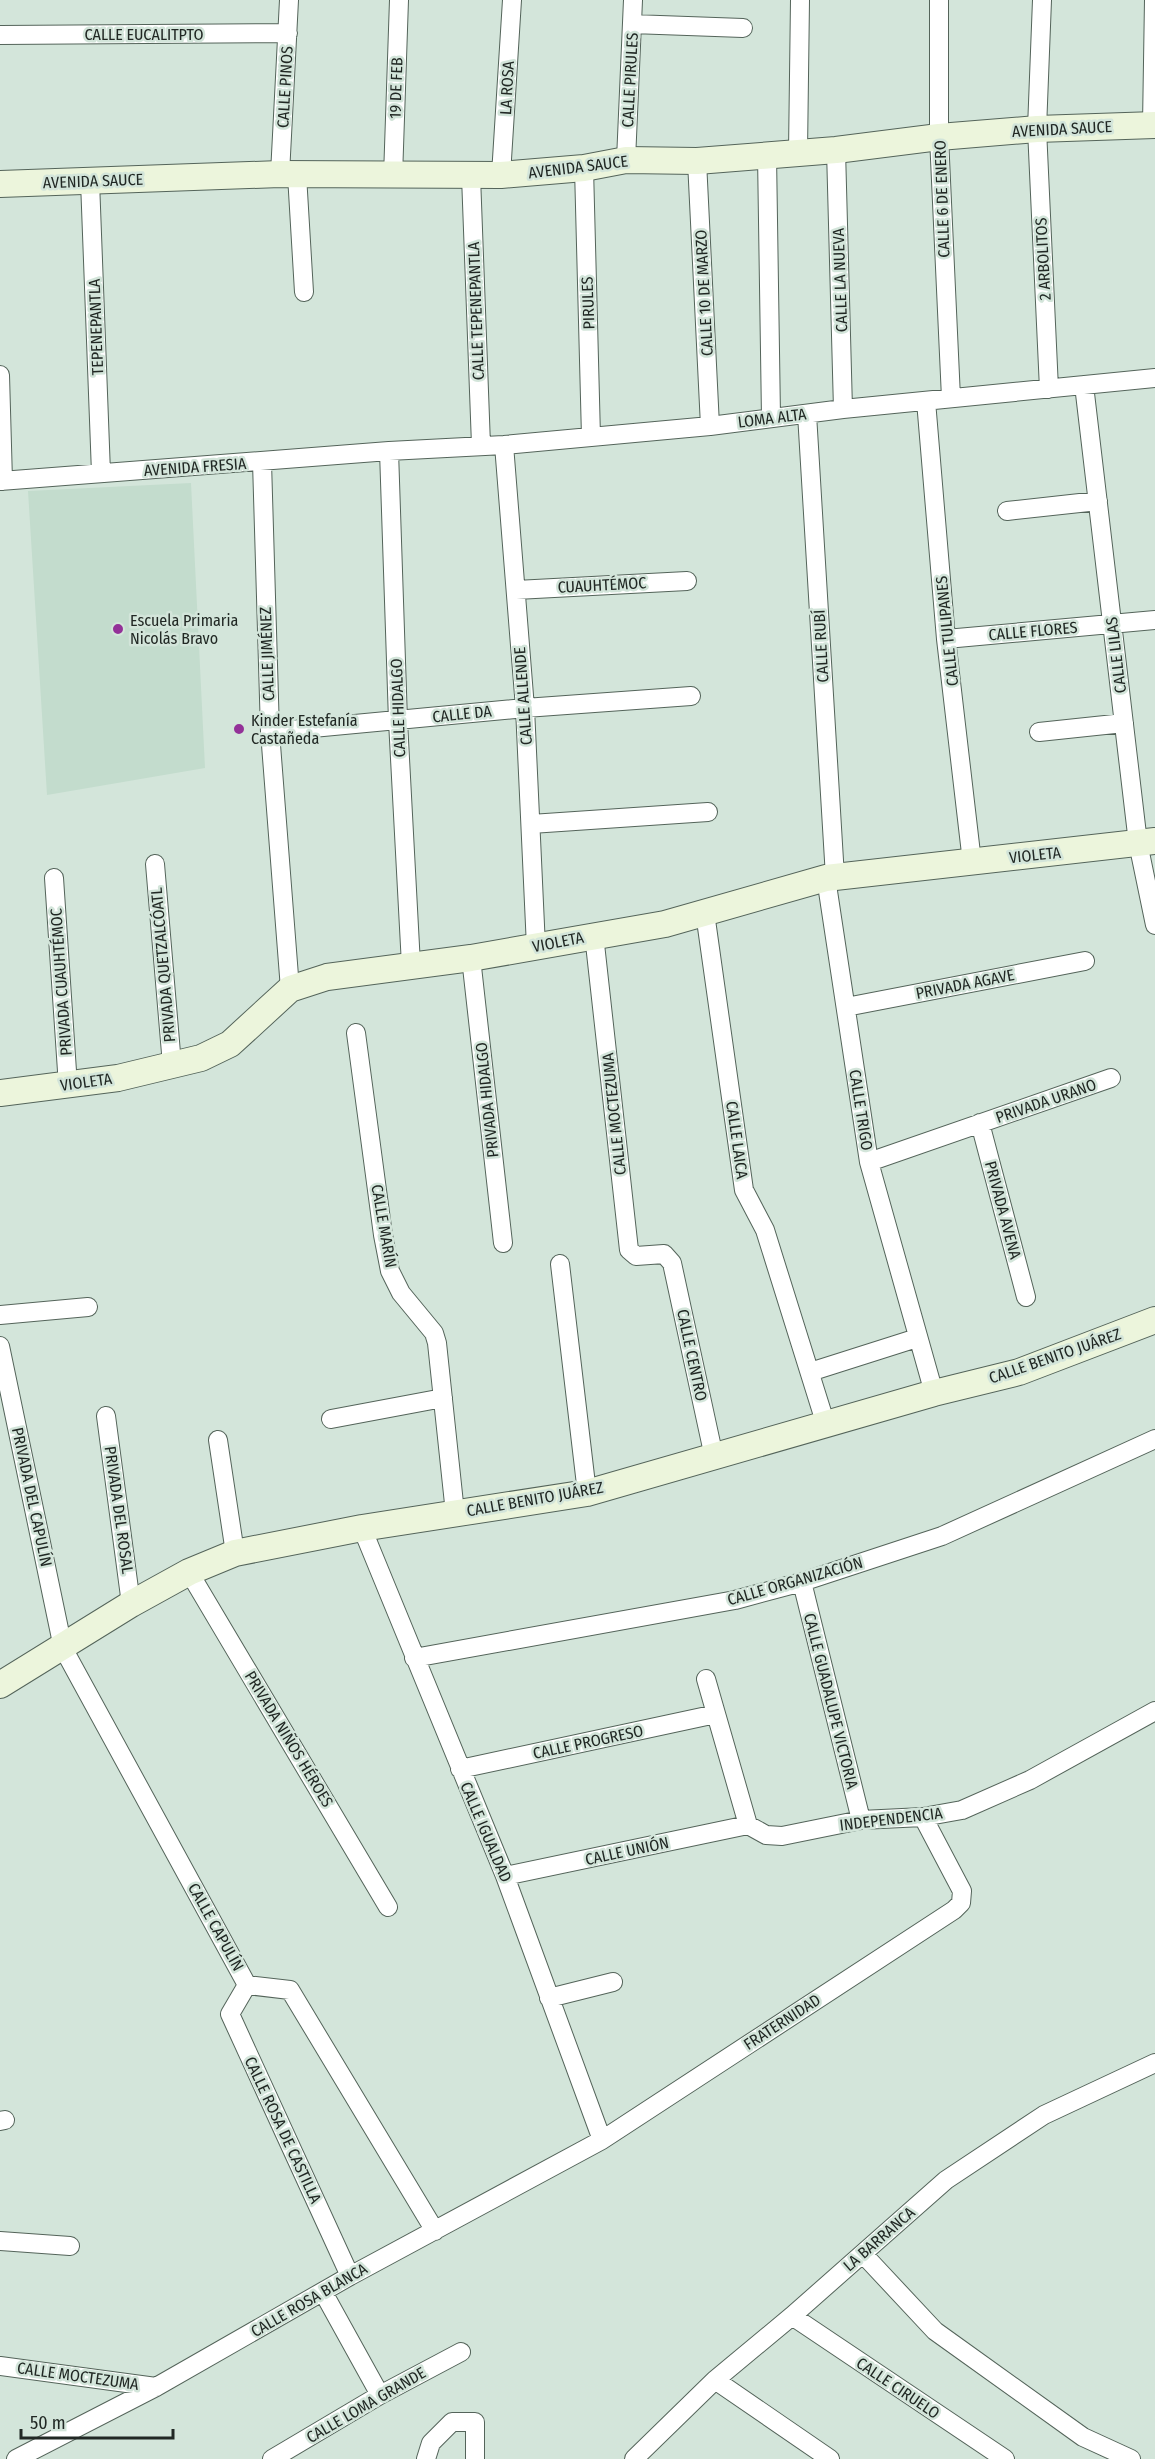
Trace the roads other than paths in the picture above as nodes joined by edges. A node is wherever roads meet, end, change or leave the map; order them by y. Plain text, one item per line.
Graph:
1 (289, 0) edge
2 (399, 0) edge
3 (512, 0) edge
4 (633, 0) edge
5 (800, 0) edge
6 (939, 0) edge
7 (1041, 0) edge
8 (1154, 0) edge
9 (632, 24) junction
10 (743, 28) dead end
11 (288, 33) junction
12 (0, 36) edge
13 (1154, 125) edge
14 (1037, 129) junction
15 (939, 137) junction
16 (836, 150) junction
17 (798, 152) junction
18 (767, 155) junction
19 (626, 160) junction
20 (697, 161) junction
21 (584, 168) junction
22 (288, 175) junction
23 (501, 175) junction
24 (471, 176) junction
25 (393, 177) junction
26 (90, 181) junction
27 (0, 184) edge
28 (304, 292) dead end
29 (0, 375) edge
30 (1155, 378) edge
31 (1084, 385) junction
32 (1049, 389) junction
33 (951, 398) junction
34 (926, 401) junction
35 (843, 410) junction
36 (807, 414) junction
37 (771, 417) junction
38 (710, 426) junction
39 (591, 437) junction
40 (481, 445) junction
41 (504, 445) junction
42 (389, 451) junction
43 (262, 462) junction
44 (101, 473) junction
45 (2, 481) edge
46 (1098, 501) junction
47 (1007, 512) dead end
48 (687, 580) dead end
49 (516, 590) junction
50 (1155, 620) edge
51 (1112, 624) junction
52 (946, 639) junction
53 (691, 696) dead end
54 (525, 708) junction
55 (398, 721) junction
56 (1124, 723) junction
57 (270, 732) junction
58 (1039, 732) dead end
59 (708, 812) dead end
60 (531, 824) junction
61 (1147, 842) edge
62 (972, 862) junction
63 (155, 864) dead end
64 (54, 878) dead end
65 (830, 878) junction
66 (705, 914) junction
67 (1155, 925) edge
68 (594, 935) junction
69 (536, 947) junction
70 (471, 958) junction
71 (1085, 961) dead end
72 (411, 965) junction
73 (290, 989) junction
74 (846, 1007) junction
75 (356, 1033) dead end
76 (172, 1065) junction
77 (1111, 1078) dead end
78 (68, 1086) junction
79 (0, 1093) edge
80 (980, 1124) junction
81 (869, 1162) junction
82 (503, 1243) dead end
83 (668, 1256) joint
84 (560, 1264) dead end
85 (1026, 1297) dead end
86 (88, 1307) dead end
87 (0, 1315) edge
88 (1155, 1320) edge
89 (917, 1338) junction
90 (0, 1346) edge
91 (810, 1372) junction
92 (934, 1393) junction
93 (443, 1398) junction
94 (106, 1416) dead end
95 (331, 1419) dead end
96 (826, 1425) junction
97 (1155, 1439) edge
98 (218, 1440) dead end
99 (714, 1457) junction
100 (587, 1493) junction
101 (455, 1513) junction
102 (362, 1528) junction
103 (235, 1553) junction
104 (189, 1572) junction
105 (802, 1582) junction
106 (131, 1604) junction
107 (63, 1648) junction
108 (414, 1658) junction
109 (706, 1678) dead end
110 (0, 1685) edge
111 (1155, 1711) edge
112 (716, 1714) junction
113 (460, 1769) junction
114 (922, 1817) junction
115 (861, 1820) junction
116 (748, 1825) junction
117 (506, 1876) junction
118 (388, 1907) dead end
119 (613, 1982) dead end
120 (247, 1985) junction
121 (549, 1998) junction
122 (1155, 2063) edge
123 (602, 2140) junction
124 (435, 2231) junction
125 (0, 2241) edge
126 (70, 2246) dead end
127 (863, 2254) junction
128 (350, 2276) junction
129 (323, 2292) junction
130 (792, 2316) junction
131 (461, 2352) dead end
132 (0, 2366) edge
133 (715, 2380) junction
134 (156, 2387) junction
135 (380, 2395) junction
136 (16, 2459) edge
137 (272, 2459) edge
138 (426, 2459) edge
139 (475, 2459) edge
140 (635, 2459) edge
141 (830, 2459) edge
142 (1005, 2459) edge
143 (1131, 2459) edge

1 - 11 street, CALLE PINOS
2 - 25 street, 19 DE FEB
3 - 23 street, LA ROSA
4 - 9 street, CALLE PIRULES
5 - 17 street
6 - 15 street, CALLE 6 DE ENERO
7 - 14 street, 2 ARBOLITOS
8 - 13 street
9 - 10 street
9 - 19 street, CALLE PIRULES
11 - 12 street, CALLE EUCALITPTO
11 - 22 street, CALLE PINOS
13 - 14 street, AVENIDA SAUCE
14 - 15 street, AVENIDA SAUCE
14 - 32 street, 2 ARBOLITOS
15 - 16 street, AVENIDA SAUCE
15 - 33 street, CALLE 6 DE ENERO
16 - 17 street, AVENIDA SAUCE
16 - 35 street, CALLE LA NUEVA
17 - 18 street, AVENIDA SAUCE
18 - 20 street, AVENIDA SAUCE
18 - 37 street
19 - 20 street, AVENIDA SAUCE
19 - 21 street, AVENIDA SAUCE
20 - 38 street, CALLE 10 DE MARZO
21 - 23 street, AVENIDA SAUCE
21 - 39 street, PIRULES
22 - 25 street, AVENIDA SAUCE
22 - 26 street, AVENIDA SAUCE
22 - 28 street, CALLE PINOS
23 - 24 street, AVENIDA SAUCE
24 - 25 street, AVENIDA SAUCE
24 - 40 street, CALLE TEPENEPANTLA
26 - 27 street, AVENIDA SAUCE
26 - 44 street, TEPENEPANTLA
29 - 45 street
30 - 31 street, LOMA ALTA
31 - 32 street, LOMA ALTA
31 - 46 street, CALLE LILAS
32 - 33 street, LOMA ALTA
33 - 34 street, LOMA ALTA
34 - 35 street, LOMA ALTA
34 - 52 street, CALLE TULIPANES
35 - 36 street, LOMA ALTA
36 - 37 street, LOMA ALTA
36 - 65 street, CALLE RUBÍ
37 - 38 street, LOMA ALTA
38 - 39 street, LOMA ALTA
39 - 41 street, LOMA ALTA
40 - 41 street, LOMA ALTA
40 - 42 street, LOMA ALTA
41 - 49 street, CALLE ALLENDE
42 - 43 street, AVENIDA FRESIA
42 - 55 street, CALLE HIDALGO
43 - 44 street, AVENIDA FRESIA
43 - 57 street, CALLE JIMÉNEZ
44 - 45 street, AVENIDA FRESIA
46 - 47 street
46 - 51 street, CALLE LILAS
48 - 49 street, CUAUHTÉMOC
49 - 54 street, CALLE ALLENDE
50 - 51 street, CALLE FLORES
51 - 52 street, CALLE FLORES
51 - 56 street, CALLE LILAS
52 - 62 street, CALLE TULIPANES
53 - 54 street, CALLE DA
54 - 55 street, CALLE DA
54 - 60 street, CALLE ALLENDE
55 - 57 street, CALLE DA
55 - 72 street, CALLE HIDALGO
56 - 58 street
56 - 61 street, CALLE LILAS
57 - 73 street, CALLE JIMÉNEZ
59 - 60 street
60 - 69 street, CALLE ALLENDE
61 - 62 street, VIOLETA
61 - 67 street, CALLE LILAS
62 - 65 street, VIOLETA
63 - 76 street, PRIVADA QUETZALCÓATL
64 - 78 street, PRIVADA CUAUHTÉMOC
65 - 66 street, VIOLETA
65 - 74 street, CALLE TRIGO
66 - 68 street, VIOLETA
66 - 91 street, CALLE LAICA
68 - 69 street, VIOLETA
68 - 83 street, CALLE MOCTEZUMA
69 - 70 street, VIOLETA
70 - 72 street, VIOLETA
70 - 82 street, PRIVADA HIDALGO
71 - 74 street, PRIVADA AGAVE
72 - 73 street, VIOLETA
73 - 76 street, VIOLETA
74 - 81 street, CALLE TRIGO
75 - 93 street, CALLE MARÍN
76 - 78 street, VIOLETA
77 - 80 street, PRIVADA URANO
78 - 79 street, VIOLETA
80 - 81 street, PRIVADA URANO
80 - 85 street, PRIVADA AVENA
81 - 89 street, CALLE TRIGO
83 - 99 street, CALLE CENTRO
84 - 100 street
86 - 87 street
88 - 92 street, CALLE BENITO JUÁREZ
89 - 91 street
89 - 92 street, CALLE TRIGO
90 - 107 street, PRIVADA DEL CAPULÍN
91 - 96 street, CALLE LAICA
92 - 96 street, CALLE BENITO JUÁREZ
93 - 95 street
93 - 101 street, CALLE MARÍN
94 - 106 street, PRIVADA DEL ROSAL
96 - 99 street, CALLE BENITO JUÁREZ
97 - 105 street, CALLE ORGANIZACIÓN
98 - 103 street
99 - 100 street, CALLE BENITO JUÁREZ
100 - 101 street, CALLE BENITO JUÁREZ
101 - 102 street, CALLE BENITO JUÁREZ
102 - 103 street, CALLE BENITO JUÁREZ
102 - 108 street, CALLE IGUALDAD
103 - 104 street, CALLE BENITO JUÁREZ
104 - 106 street, CALLE BENITO JUÁREZ
104 - 118 street, PRIVADA NIÑOS HÉROES
105 - 108 street, CALLE ORGANIZACIÓN
105 - 115 street, CALLE GUADALUPE VICTORIA
106 - 107 street, CALLE BENITO JUÁREZ
107 - 110 street, CALLE BENITO JUÁREZ
107 - 120 street, CALLE CAPULÍN
108 - 113 street, CALLE IGUALDAD
109 - 112 street
111 - 114 street, INDEPENDENCIA
112 - 113 street, CALLE PROGRESO
112 - 116 street
113 - 117 street, CALLE IGUALDAD
114 - 115 street, INDEPENDENCIA
114 - 123 street, FRATERNIDAD
115 - 116 street, INDEPENDENCIA
116 - 117 street, CALLE UNIÓN
117 - 121 street, CALLE IGUALDAD
119 - 121 street
120 - 124 street, CALLE CAPULÍN
120 - 128 street, CALLE ROSA DE CASTILLA
121 - 123 street, CALLE IGUALDAD
122 - 127 street, LA BARRANCA
123 - 124 street, CALLE ROSA BLANCA
124 - 128 street, CALLE ROSA BLANCA
125 - 126 street
127 - 130 street, LA BARRANCA
127 - 143 street
128 - 129 street, CALLE ROSA BLANCA
129 - 134 street, CALLE ROSA BLANCA
129 - 135 street
130 - 133 street, LA BARRANCA
130 - 142 street, CALLE CIRUELO
131 - 135 street, CALLE LOMA GRANDE
132 - 134 street, CALLE MOCTEZUMA
133 - 140 street, LA BARRANCA
133 - 141 street
134 - 136 street, CALLE ROSA BLANCA
135 - 137 street, CALLE LOMA GRANDE
138 - 139 street

